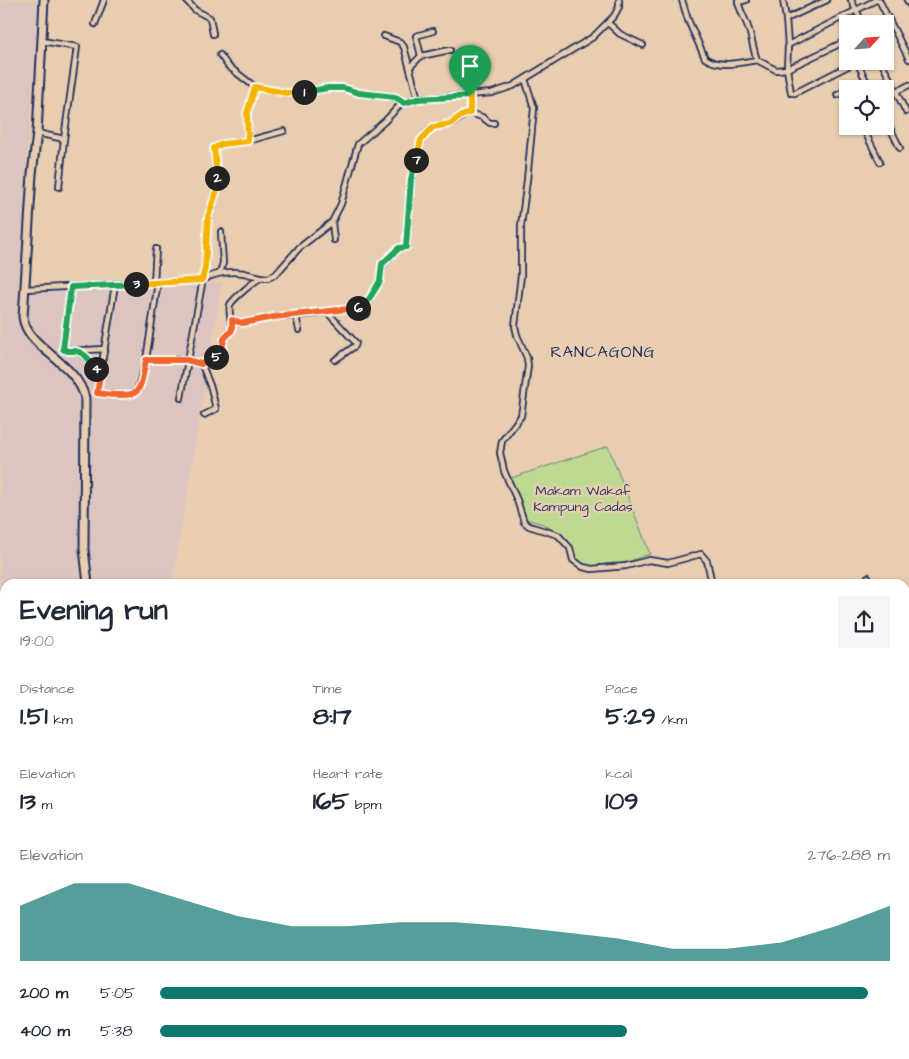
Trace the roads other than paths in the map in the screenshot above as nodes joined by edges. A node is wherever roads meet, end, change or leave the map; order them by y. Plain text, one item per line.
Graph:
1 (44, 0) edge
2 (104, 0) edge
3 (186, 0) edge
4 (619, 0) edge
5 (682, 0) edge
6 (746, 0) edge
7 (783, 0) edge
8 (827, 0) edge
9 (850, 0) edge
10 (878, 0) edge
11 (907, 0) edge
12 (738, 1) edge
13 (909, 4) edge
14 (856, 10) junction
15 (858, 15) edge
16 (786, 19) junction
17 (608, 23) junction
18 (96, 24) dead end
19 (433, 31) dead end
20 (213, 34) dead end
21 (384, 36) dead end
22 (41, 41) junction
23 (643, 44) dead end
24 (839, 44) edge
25 (788, 45) junction
26 (450, 50) dead end
27 (220, 55) dead end
28 (420, 56) junction
29 (909, 59) edge
30 (757, 60) junction
31 (410, 67) junction
32 (787, 69) junction
33 (841, 70) edge
34 (885, 70) edge
35 (525, 79) junction
36 (909, 85) edge
37 (255, 87) junction
38 (896, 92) junction
39 (470, 96) junction
40 (418, 99) junction
41 (404, 103) junction
42 (906, 112) dead end
43 (470, 113) junction
44 (494, 123) dead end
45 (284, 131) dead end
46 (37, 133) junction
47 (866, 135) edge
48 (894, 135) edge
49 (64, 139) junction
50 (248, 141) junction
51 (900, 148) dead end
52 (880, 162) dead end
53 (59, 187) dead end
54 (332, 222) junction
55 (221, 232) dead end
56 (334, 240) dead end
57 (156, 249) dead end
58 (220, 274) junction
59 (262, 278) junction
60 (202, 280) junction
61 (156, 282) junction
62 (115, 285) junction
63 (71, 287) junction
64 (25, 289) junction
65 (357, 308) junction
66 (327, 312) junction
67 (367, 314) dead end
68 (296, 316) junction
69 (232, 320) junction
70 (299, 330) dead end
71 (105, 349) junction
72 (77, 351) junction
73 (146, 360) junction
74 (187, 360) junction
75 (335, 360) dead end
76 (201, 364) junction
77 (100, 376) junction
78 (181, 398) dead end
79 (204, 415) dead end
80 (87, 579) edge
81 (711, 579) edge

1 - 22 main road
2 - 18 street
3 - 20 street
4 - 17 street
5 - 30 street
6 - 12 street
7 - 16 street
8 - 16 street
9 - 14 street
10 - 14 street
10 - 29 street
11 - 13 street
12 - 30 street
14 - 15 street
14 - 25 street
16 - 25 street
17 - 23 street
17 - 35 street
19 - 28 street
21 - 31 street
22 - 46 main road
22 - 49 street
24 - 32 street
25 - 32 street
26 - 28 street
27 - 37 street
28 - 31 street
30 - 32 street
31 - 40 street
32 - 33 street
34 - 38 street
35 - 39 street
35 - 81 street
36 - 38 street
37 - 41 street
37 - 50 street
38 - 42 street
39 - 40 street
39 - 43 street
40 - 41 street
41 - 54 street
43 - 44 street
43 - 65 street
45 - 50 street
46 - 49 street
46 - 64 main road
47 - 52 street
48 - 51 street
49 - 53 street
50 - 60 street
54 - 56 street
54 - 59 street
55 - 58 street
57 - 61 street
58 - 59 street
58 - 60 street
59 - 69 street
60 - 61 street
60 - 74 street
61 - 62 street
61 - 73 street
62 - 63 street
62 - 71 street
63 - 64 street
63 - 72 street
64 - 80 main road
65 - 66 street
65 - 67 street
66 - 68 street
66 - 75 street
68 - 69 street
68 - 70 street
69 - 76 street
71 - 72 street
71 - 77 street
72 - 77 street
73 - 74 street
73 - 77 street
74 - 76 street
74 - 78 street
76 - 79 street

